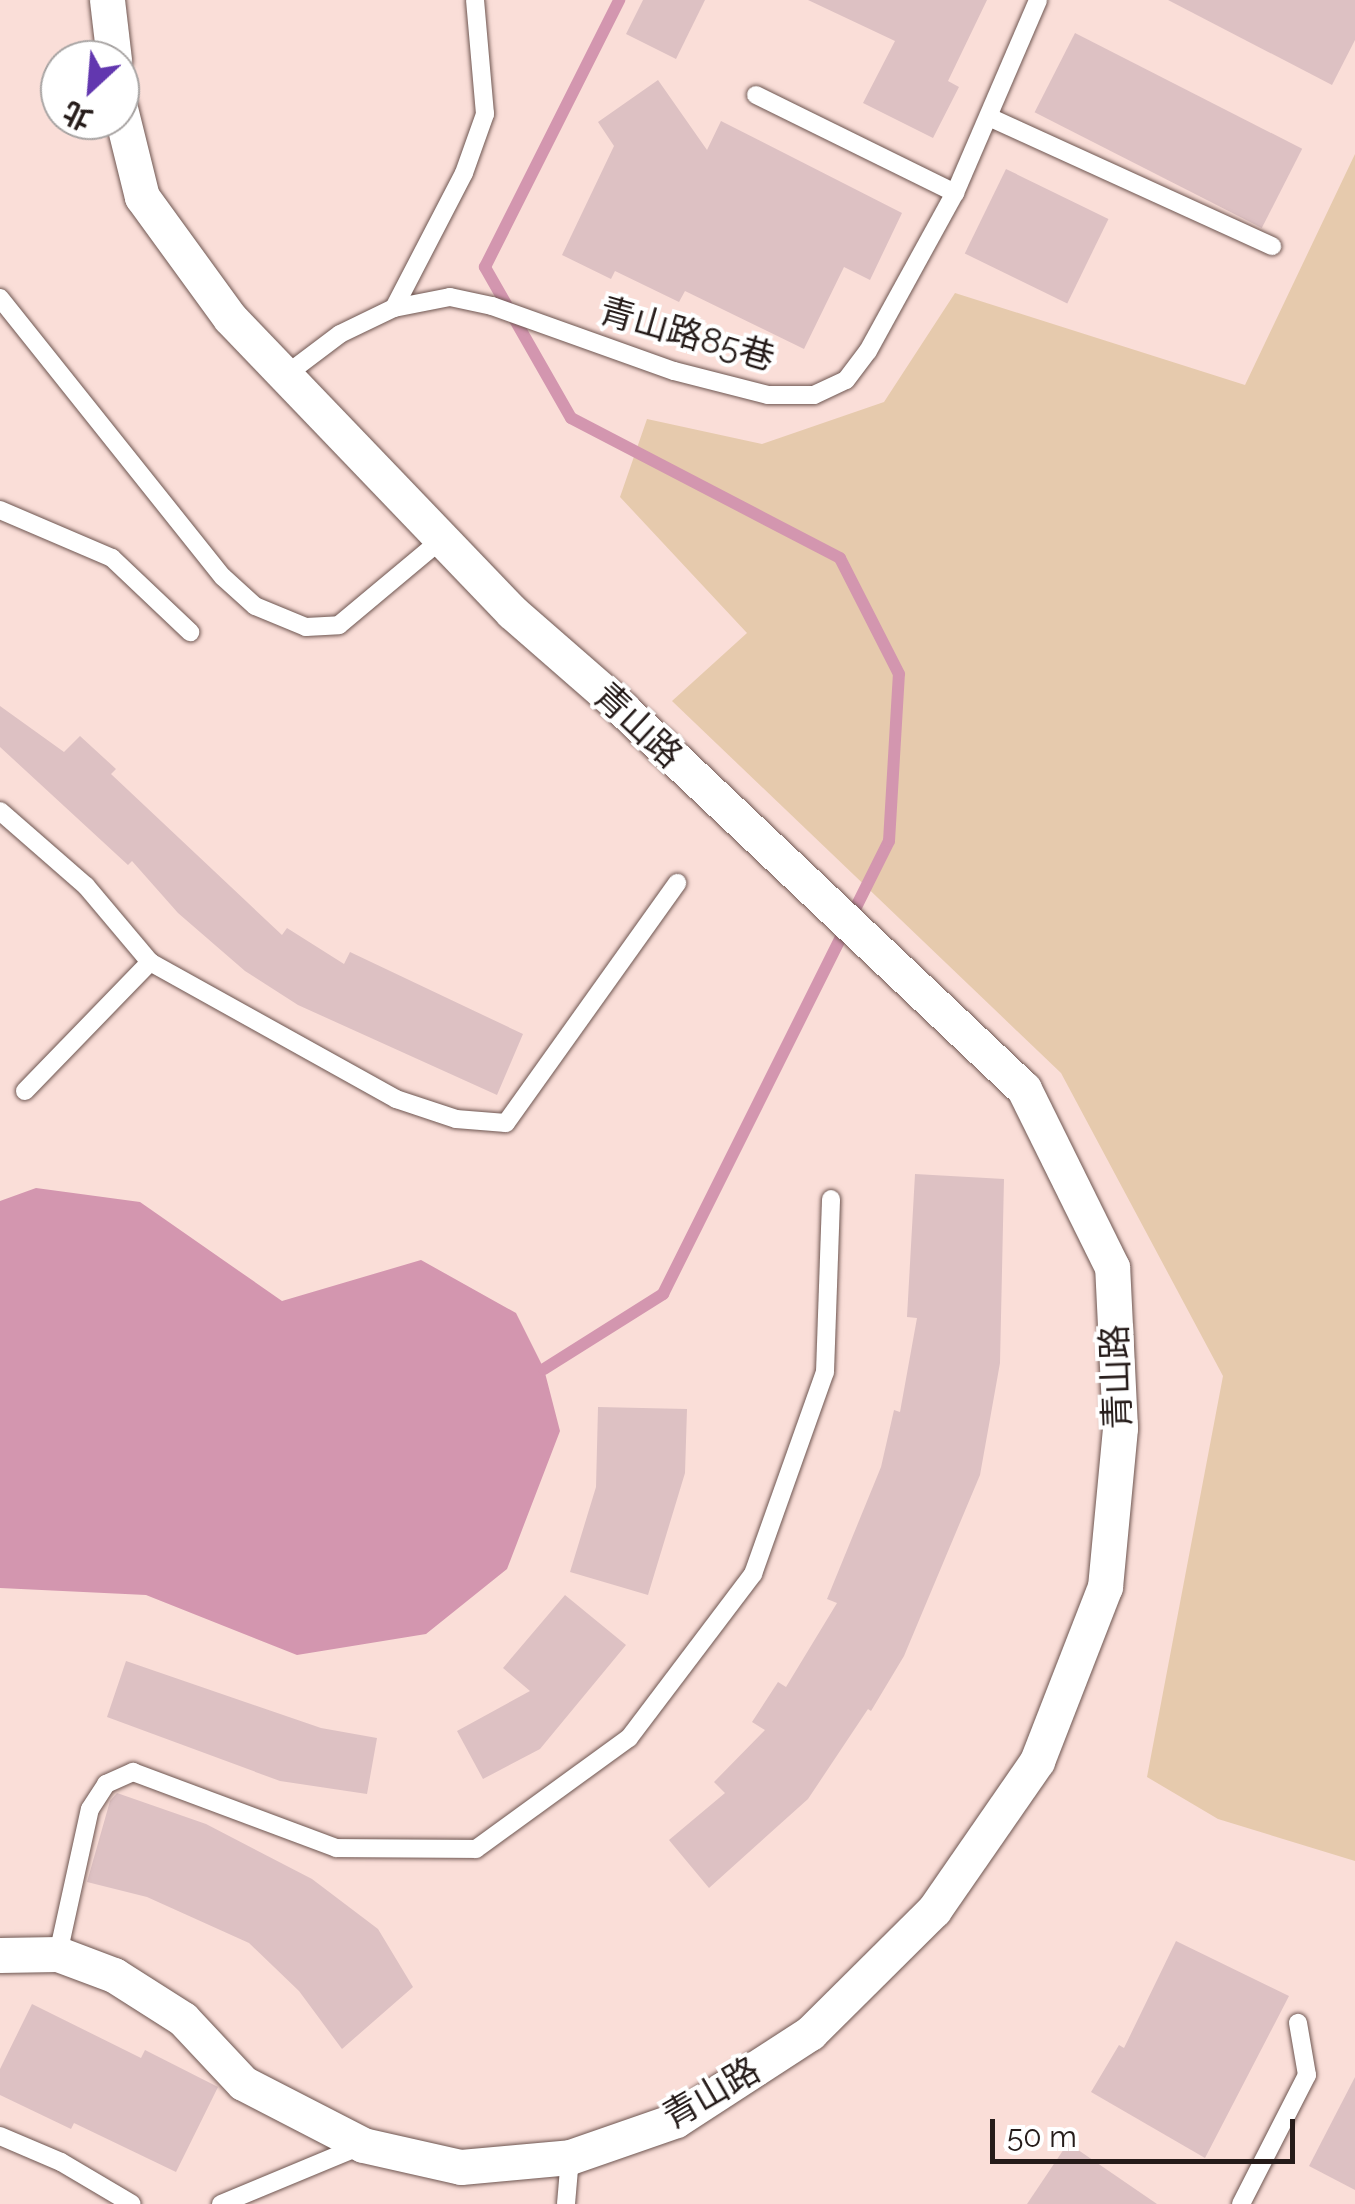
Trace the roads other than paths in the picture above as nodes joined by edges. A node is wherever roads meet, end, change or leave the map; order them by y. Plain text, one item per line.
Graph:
1 (107, 0) edge
2 (475, 0) edge
3 (1038, 0) edge
4 (112, 40) edge
5 (756, 95) dead end
6 (991, 118) junction
7 (128, 140) edge
8 (955, 194) junction
9 (1272, 246) dead end
10 (0, 298) edge
11 (394, 308) junction
12 (286, 374) junction
13 (0, 510) edge
14 (442, 539) junction
15 (190, 632) dead end
16 (0, 811) edge
17 (678, 883) dead end
18 (150, 962) junction
19 (25, 1092) dead end
20 (831, 1199) dead end
21 (58, 1954) junction
22 (0, 1955) edge
23 (1298, 2023) dead end
24 (0, 2136) edge
25 (363, 2146) junction
26 (570, 2157) junction
27 (132, 2204) edge
28 (220, 2204) edge
29 (566, 2204) edge
30 (1241, 2204) edge

1 - 4 street
2 - 11 lane
3 - 6 lane, 青山路85巷
5 - 8 lane
6 - 8 lane, 青山路85巷
6 - 9 lane
7 - 12 street, 青山路
8 - 11 lane, 青山路85巷
10 - 14 lane
11 - 12 lane, 青山路85巷
12 - 14 street, 青山路
13 - 15 lane
14 - 26 street, 青山路
16 - 18 lane
17 - 18 lane
18 - 19 lane
20 - 21 lane
21 - 22 street, 青山路
21 - 25 street, 青山路
23 - 30 lane
24 - 27 lane
25 - 26 street, 青山路
25 - 28 lane
26 - 29 lane

